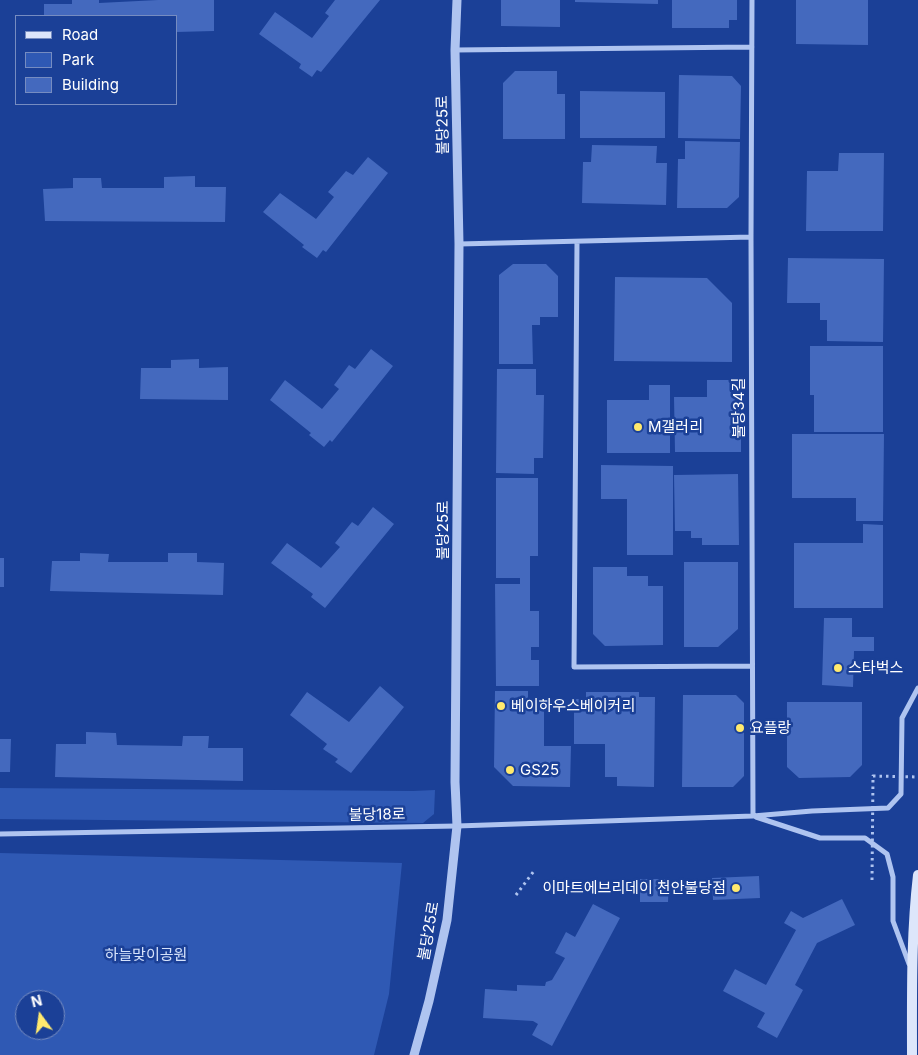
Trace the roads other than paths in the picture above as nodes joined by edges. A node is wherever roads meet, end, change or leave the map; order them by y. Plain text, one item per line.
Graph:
1 (457, 0) edge
2 (752, 0) edge
3 (752, 47) junction
4 (456, 50) junction
5 (751, 237) junction
6 (577, 242) junction
7 (459, 244) junction
8 (752, 666) junction
9 (918, 688) edge
10 (753, 816) junction
11 (457, 826) junction
12 (0, 834) edge
13 (918, 875) edge
14 (912, 971) junction
15 (414, 1055) edge
16 (912, 1055) edge

1 - 4 street, 불당25로
2 - 3 street, 불당34길
3 - 4 street
3 - 5 street, 불당34길
4 - 7 street, 불당25로
5 - 6 street
5 - 8 street, 불당34길
6 - 7 street
6 - 8 street
7 - 11 street, 불당25로
8 - 10 street, 불당34길
9 - 10 street, 불당18로
10 - 11 street, 불당18로
10 - 14 street
11 - 12 street, 불당18로
11 - 15 street, 불당25로
13 - 14 main road
14 - 16 main road

